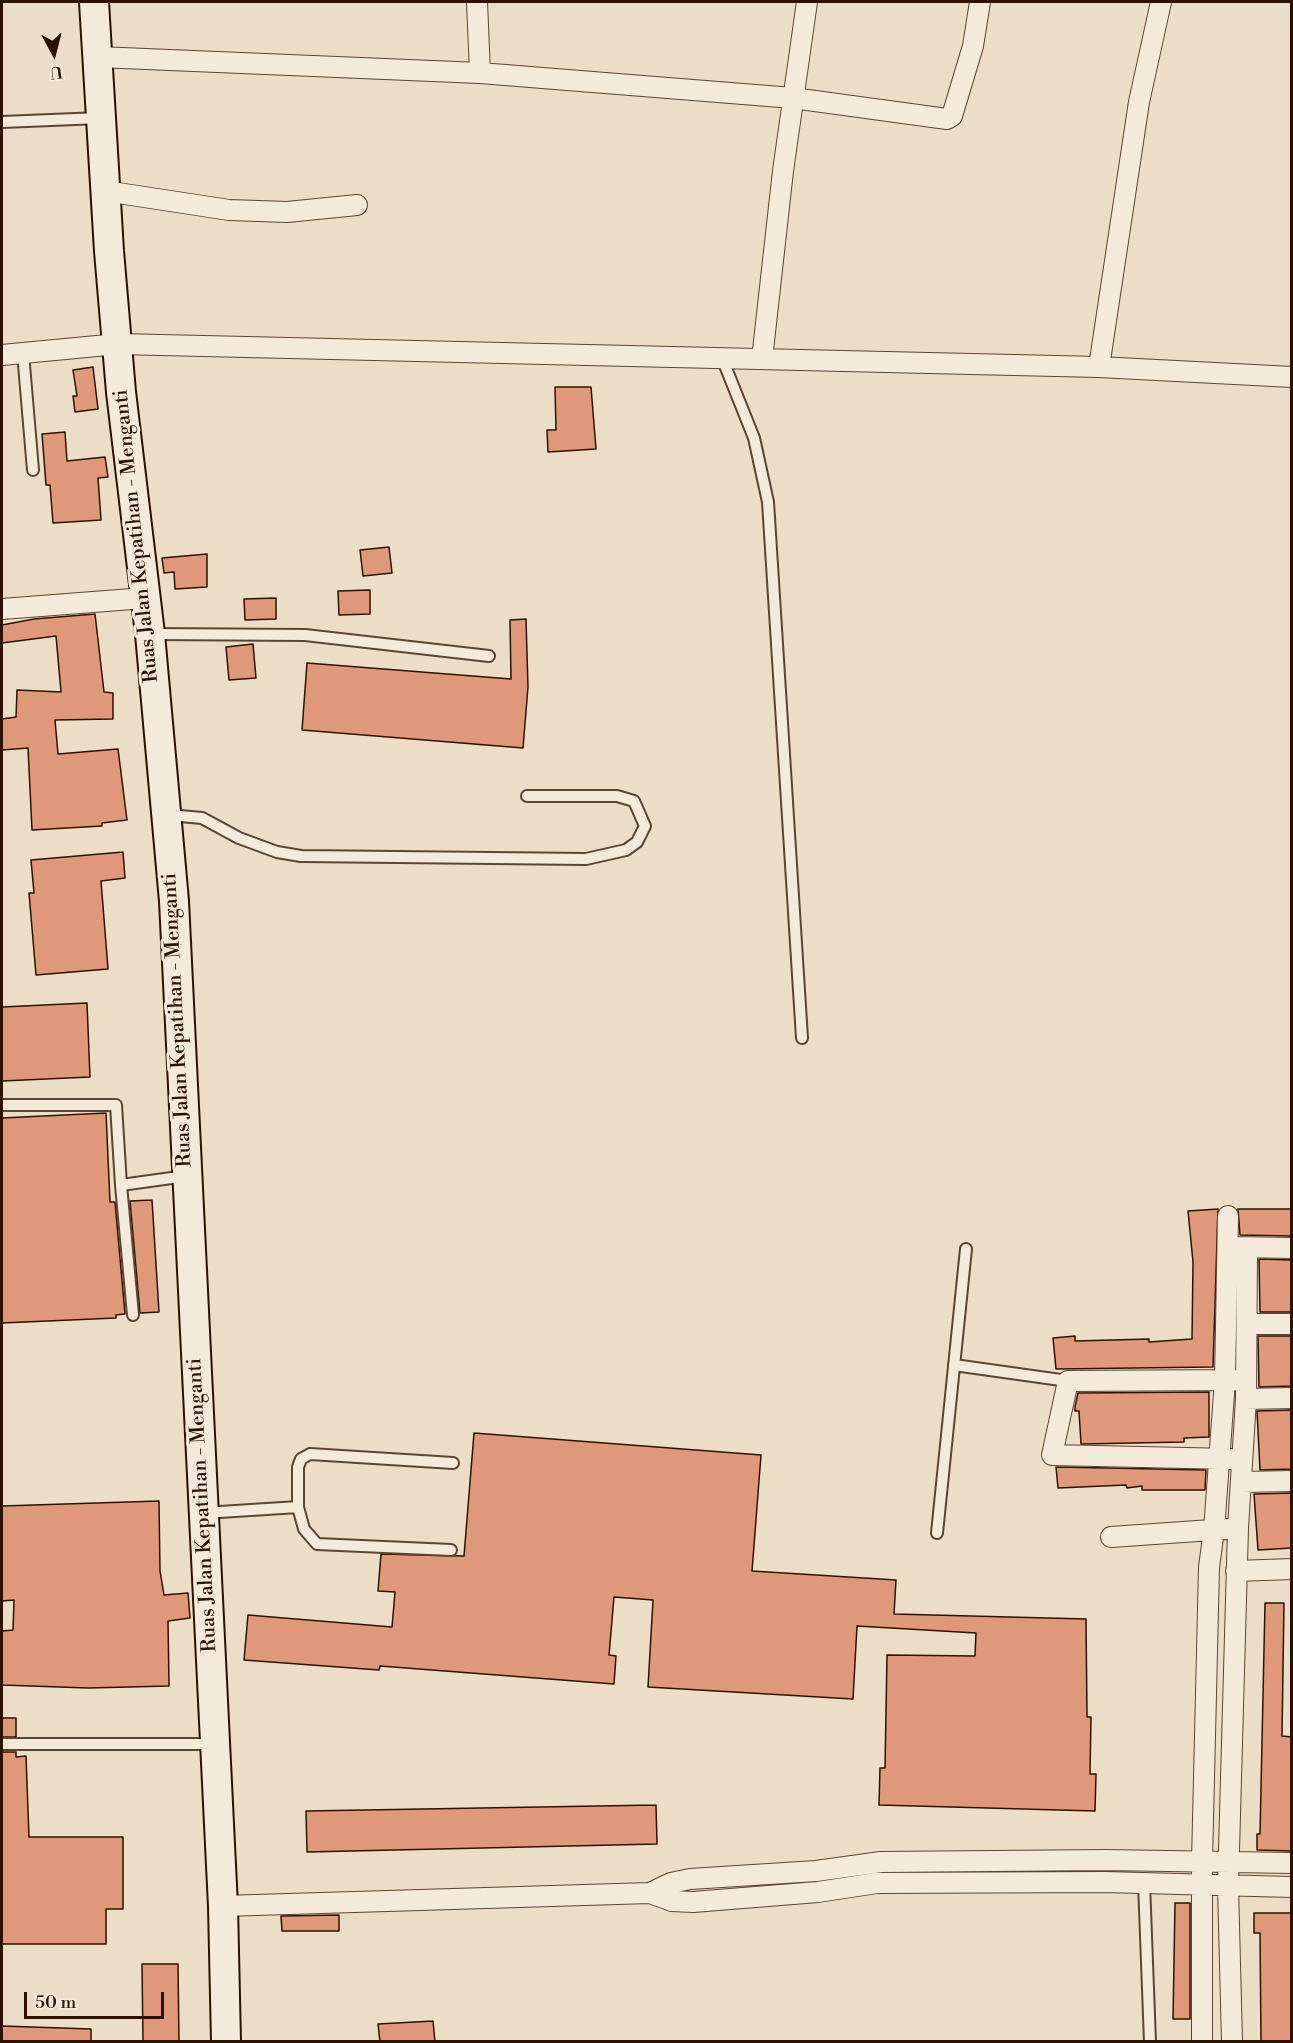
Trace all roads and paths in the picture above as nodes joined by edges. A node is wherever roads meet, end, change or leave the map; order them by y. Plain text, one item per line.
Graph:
1 (94, 2) edge
2 (477, 2) edge
3 (807, 2) edge
4 (980, 2) edge
5 (1161, 2) edge
6 (98, 57) junction
7 (480, 73) junction
8 (793, 98) junction
9 (100, 118) junction
10 (2, 122) edge
11 (105, 191) junction
12 (357, 205) dead end
13 (118, 344) junction
14 (23, 353) junction
15 (2, 355) edge
16 (722, 358) junction
17 (762, 359) junction
18 (1099, 367) junction
19 (1292, 377) edge
20 (33, 470) dead end
21 (145, 598) junction
22 (2, 609) edge
23 (150, 634) junction
24 (489, 656) dead end
25 (527, 796) dead end
26 (165, 815) junction
27 (802, 1038) dead end
28 (2, 1105) edge
29 (187, 1176) junction
30 (121, 1185) junction
31 (1228, 1216) dead end
32 (1238, 1247) junction
33 (1292, 1248) edge
34 (966, 1249) dead end
35 (133, 1315) dead end
36 (1247, 1324) junction
37 (1292, 1324) edge
38 (954, 1365) junction
39 (1225, 1380) junction
40 (1068, 1381) junction
41 (1246, 1390) junction
42 (1292, 1398) edge
43 (1242, 1458) junction
44 (1219, 1459) junction
45 (453, 1462) dead end
46 (1292, 1481) edge
47 (1242, 1482) junction
48 (298, 1507) junction
49 (203, 1514) junction
50 (1238, 1528) junction
51 (1214, 1530) junction
52 (937, 1533) dead end
53 (1111, 1537) dead end
54 (451, 1550) dead end
55 (1292, 1569) edge
56 (1236, 1571) junction
57 (1207, 1681) junction
58 (1234, 1681) junction
59 (2, 1744) edge
60 (215, 1744) junction
61 (1105, 1860) junction
62 (1202, 1862) junction
63 (1229, 1862) junction
64 (1292, 1863) edge
65 (846, 1867) junction
66 (1104, 1882) junction
67 (1144, 1883) junction
68 (1203, 1886) junction
69 (1228, 1886) junction
70 (850, 1887) junction
71 (1292, 1887) edge
72 (651, 1893) junction
73 (223, 1906) junction
74 (1202, 2008) junction
75 (1232, 2008) junction
76 (226, 2042) edge
77 (1150, 2042) edge
78 (1202, 2042) edge
79 (1232, 2042) edge

1 - 6 main road, Ruas Jalan Kepatihan - Menganti
2 - 7 street
3 - 8 street
4 - 8 street
5 - 18 street
6 - 7 street
6 - 9 main road, Ruas Jalan Kepatihan - Menganti
7 - 8 street
8 - 17 street
9 - 10 lane
9 - 11 main road, Ruas Jalan Kepatihan - Menganti
11 - 12 street
11 - 13 main road, Ruas Jalan Kepatihan - Menganti
13 - 14 street
13 - 16 street
13 - 21 main road, Ruas Jalan Kepatihan - Menganti
14 - 15 street
14 - 20 lane
16 - 17 street
16 - 27 lane
17 - 18 street
18 - 19 street
21 - 22 street
21 - 23 main road, Ruas Jalan Kepatihan - Menganti
23 - 24 lane
23 - 26 main road, Ruas Jalan Kepatihan - Menganti
25 - 26 lane
26 - 29 main road, Ruas Jalan Kepatihan - Menganti
28 - 30 lane
29 - 30 lane
29 - 49 main road, Ruas Jalan Kepatihan - Menganti
30 - 35 lane
31 - 32 street
32 - 33 street
32 - 36 street
32 - 39 street
34 - 38 lane
36 - 37 street
36 - 41 street
38 - 40 lane
38 - 52 lane
39 - 40 street
39 - 41 street
39 - 44 street
40 - 44 street
41 - 42 street
41 - 43 street
43 - 44 street
43 - 47 street
44 - 51 street
45 - 48 lane
46 - 47 street
47 - 50 street
48 - 49 lane
48 - 54 lane
49 - 60 main road, Ruas Jalan Kepatihan - Menganti
50 - 51 street
50 - 56 street
51 - 53 street
51 - 57 street
55 - 56 street
56 - 58 street
57 - 58 street
57 - 62 street
58 - 63 street
59 - 60 lane
60 - 73 main road, Ruas Jalan Kepatihan - Menganti
61 - 62 street
61 - 65 street
61 - 66 street
62 - 63 street
62 - 68 street
63 - 64 street
63 - 69 street
65 - 70 street
65 - 72 street
66 - 67 street
66 - 70 street
67 - 68 street
67 - 77 lane
68 - 69 street
68 - 74 street
69 - 71 street
69 - 75 street
70 - 72 street
72 - 73 street
73 - 76 main road, Ruas Jalan Kepatihan - Menganti
74 - 75 street
74 - 78 street
75 - 79 street

